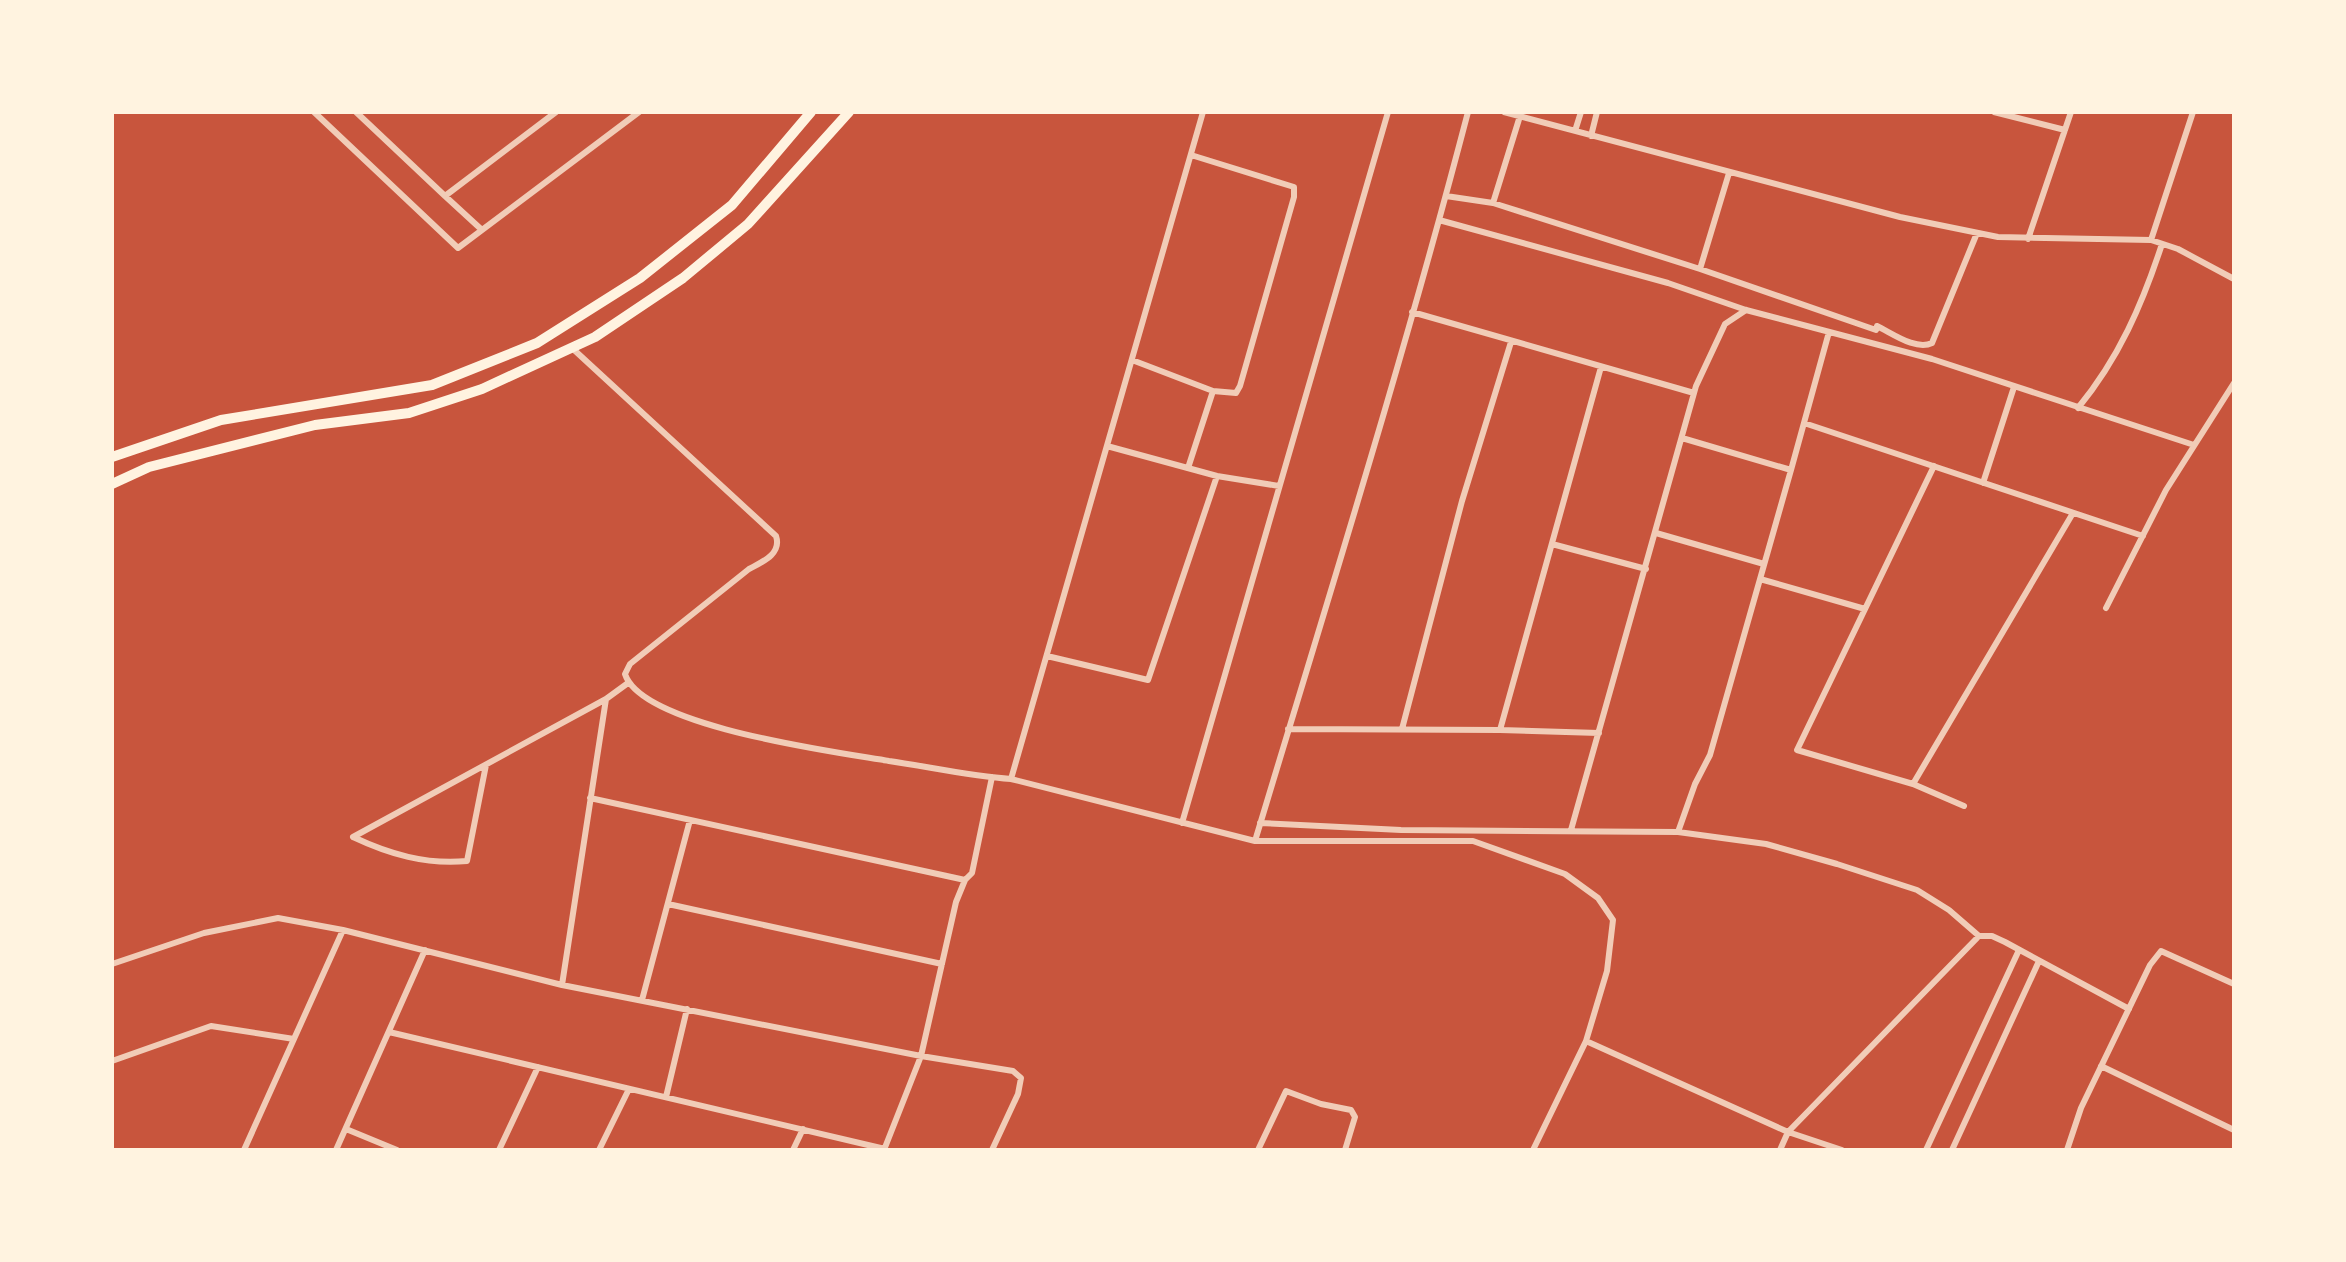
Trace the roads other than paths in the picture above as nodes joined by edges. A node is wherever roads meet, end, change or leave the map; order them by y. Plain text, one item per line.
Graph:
1 (314, 112) edge
2 (356, 112) edge
3 (556, 112) edge
4 (639, 112) edge
5 (811, 112) edge
6 (849, 112) edge
7 (1203, 112) edge
8 (1388, 112) edge
9 (1468, 112) edge
10 (1504, 112) edge
11 (1581, 112) edge
12 (1597, 112) edge
13 (1994, 112) edge
14 (2071, 112) edge
15 (2193, 112) edge
16 (1520, 116) junction
17 (2065, 130) junction
18 (1575, 131) junction
19 (1591, 136) junction
20 (1191, 155) junction
21 (1729, 173) junction
22 (445, 196) junction
23 (1446, 196) junction
24 (1493, 203) junction
25 (1439, 220) junction
26 (482, 230) junction
27 (1977, 233) junction
28 (2028, 239) junction
29 (2151, 240) junction
30 (2162, 244) junction
31 (1700, 269) junction
32 (2234, 279) edge
33 (1746, 310) junction
34 (1412, 312) junction
35 (1829, 332) junction
36 (1511, 342) junction
37 (572, 348) junction
38 (1132, 360) junction
39 (1601, 367) junction
40 (2234, 383) edge
41 (2014, 387) junction
42 (1213, 391) junction
43 (1694, 393) junction
44 (2078, 408) junction
45 (1804, 423) junction
46 (1682, 438) junction
47 (2194, 445) junction
48 (1107, 446) junction
49 (112, 457) edge
50 (1934, 467) junction
51 (1188, 468) junction
52 (1791, 470) junction
53 (1217, 476) junction
54 (1983, 482) junction
55 (112, 484) edge
56 (1279, 486) junction
57 (2073, 513) junction
58 (1656, 533) junction
59 (2143, 536) junction
60 (1552, 544) junction
61 (1764, 564) junction
62 (1646, 569) junction
63 (1760, 579) junction
64 (2106, 608) dead end
65 (1865, 609) junction
66 (1047, 656) junction
67 (628, 683) junction
68 (606, 699) junction
69 (1288, 729) junction
70 (1402, 729) junction
71 (1500, 730) junction
72 (1599, 733) junction
73 (486, 765) junction
74 (992, 777) junction
75 (1011, 779) junction
76 (1913, 783) junction
77 (590, 798) junction
78 (1964, 806) dead end
79 (690, 820) junction
80 (1260, 823) junction
81 (1182, 824) junction
82 (1571, 830) junction
83 (1678, 832) junction
84 (1255, 841) junction
85 (965, 880) junction
86 (668, 904) junction
87 (343, 930) junction
88 (1979, 936) junction
89 (425, 950) junction
90 (2019, 950) junction
91 (2039, 961) junction
92 (112, 964) edge
93 (942, 964) junction
94 (2234, 984) edge
95 (562, 985) junction
96 (642, 1000) junction
97 (687, 1009) junction
98 (2129, 1009) junction
99 (389, 1032) junction
100 (294, 1039) junction
101 (1586, 1041) junction
102 (921, 1056) junction
103 (113, 1063) edge
104 (2101, 1066) junction
105 (538, 1068) junction
106 (629, 1088) junction
107 (666, 1097) junction
108 (346, 1129) junction
109 (803, 1129) junction
110 (2234, 1130) edge
111 (1788, 1132) junction
112 (885, 1149) edge
113 (244, 1150) edge
114 (337, 1150) edge
115 (397, 1150) edge
116 (499, 1150) edge
117 (599, 1150) edge
118 (793, 1150) edge
119 (992, 1150) edge
120 (1258, 1150) edge
121 (1345, 1150) edge
122 (1533, 1150) edge
123 (1780, 1150) edge
124 (1842, 1150) edge
125 (1926, 1150) edge
126 (1952, 1150) edge
127 (2067, 1150) edge

1 - 26 street
2 - 22 street
3 - 22 street
4 - 26 street
5 - 49 main road
6 - 37 main road
7 - 20 street
8 - 56 street
9 - 23 street
10 - 16 street
11 - 18 street
12 - 19 street
13 - 17 street
14 - 17 street
15 - 29 street
16 - 18 street
16 - 24 street
17 - 28 street
18 - 19 street
19 - 21 street
20 - 38 street
20 - 42 street
21 - 27 street
21 - 31 street
22 - 26 street
23 - 24 street
23 - 25 street
24 - 31 street
25 - 33 street
25 - 34 street
27 - 28 street
27 - 31 street
28 - 29 street
29 - 30 street
30 - 32 street
30 - 44 street
33 - 35 street
33 - 43 street
34 - 36 street
34 - 69 street
35 - 41 street
35 - 45 street
36 - 39 street
36 - 70 street
37 - 55 main road
37 - 67 street
38 - 42 street
38 - 48 street
39 - 43 street
39 - 60 street
40 - 47 street
41 - 44 street
41 - 54 street
42 - 51 street
43 - 46 street
44 - 47 street
45 - 50 street
45 - 52 street
46 - 52 street
46 - 58 street
47 - 59 street
48 - 51 street
48 - 66 street
50 - 54 street
50 - 65 street
51 - 53 street
52 - 61 street
53 - 56 street
53 - 66 street
54 - 57 street
56 - 81 street
57 - 59 street
57 - 76 street
58 - 61 street
58 - 62 street
59 - 64 street
60 - 62 street
60 - 71 street
61 - 63 street
62 - 72 street
63 - 65 street
63 - 83 street
65 - 76 street
66 - 75 street
67 - 68 street
67 - 74 street
68 - 73 street
68 - 77 street
69 - 70 street
69 - 80 street
70 - 71 street
71 - 72 street
72 - 82 street
73 - 73 street
74 - 75 street
74 - 85 street
75 - 81 street
76 - 78 street
77 - 79 street
77 - 95 street
79 - 85 street
79 - 86 street
80 - 82 street
80 - 84 street
81 - 84 street
82 - 83 street
83 - 88 street
84 - 101 street
85 - 93 street
86 - 93 street
86 - 96 street
87 - 89 street
87 - 92 street
87 - 100 street
88 - 90 street
88 - 111 street
89 - 95 street
89 - 99 street
90 - 91 street
90 - 125 street
91 - 98 street
91 - 126 street
93 - 102 street
94 - 98 street
95 - 96 street
96 - 97 street
97 - 102 street
97 - 107 street
98 - 104 street
99 - 105 street
99 - 108 street
100 - 103 street
100 - 113 street
101 - 111 street
101 - 122 street
102 - 112 street
102 - 119 street
104 - 110 street
104 - 127 street
105 - 106 street
105 - 116 street
106 - 107 street
106 - 117 street
107 - 109 street
108 - 114 street
108 - 115 street
109 - 112 street
109 - 118 street
111 - 123 street
111 - 124 street
120 - 121 street

